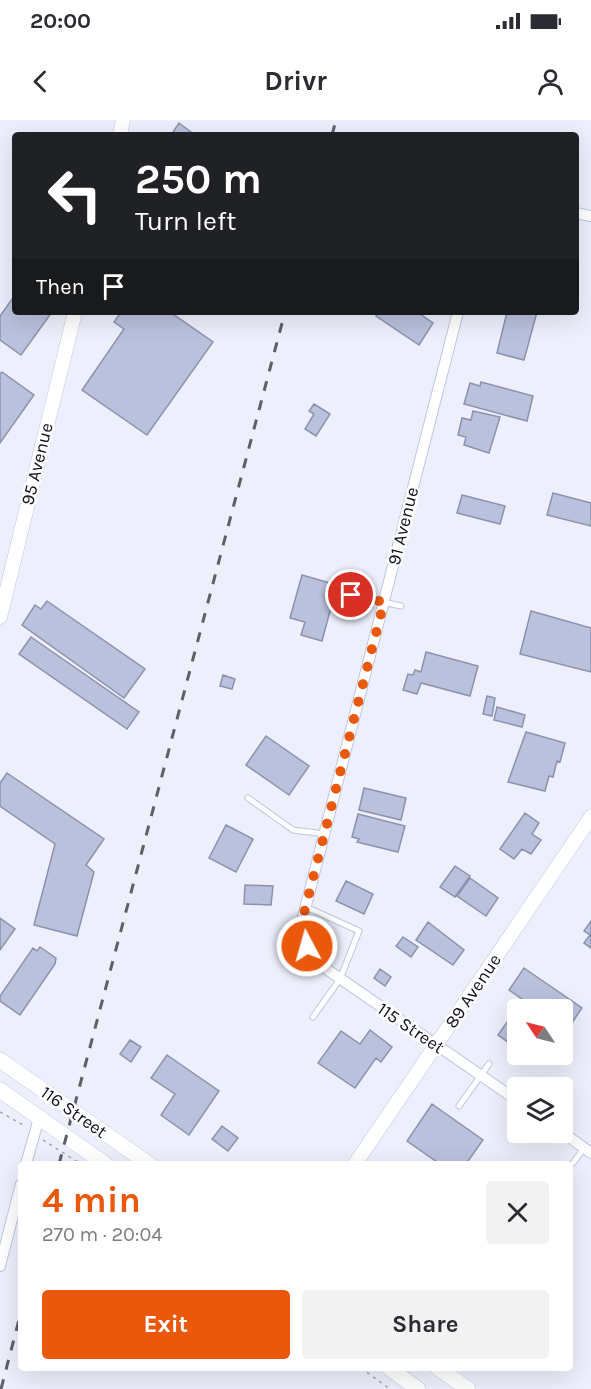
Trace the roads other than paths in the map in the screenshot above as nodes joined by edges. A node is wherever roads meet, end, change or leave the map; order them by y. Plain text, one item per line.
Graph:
1 (74, 315) edge
2 (457, 315) edge
3 (351, 595) dead end
4 (384, 602) junction
5 (401, 606) dead end
6 (0, 617) edge
7 (248, 798) dead end
8 (591, 817) edge
9 (325, 834) junction
10 (306, 907) junction
11 (309, 949) joint
12 (340, 979) junction
13 (313, 1017) dead end
14 (437, 1045) junction
15 (0, 1060) edge
16 (489, 1064) dead end
17 (481, 1076) junction
18 (0, 1090) edge
19 (507, 1094) edge
20 (459, 1106) dead end
21 (39, 1118) junction
22 (573, 1140) edge
23 (588, 1150) edge
24 (27, 1161) edge
25 (101, 1161) edge
26 (144, 1161) edge
27 (357, 1161) edge
28 (573, 1163) dead end
29 (18, 1196) edge
30 (0, 1266) edge
31 (393, 1371) edge
32 (442, 1371) edge
33 (418, 1389) edge
34 (468, 1389) edge

1 - 6 street, 95 Avenue
2 - 4 street, 91 Avenue
3 - 4 lane
4 - 5 lane
4 - 9 street, 91 Avenue
7 - 9 lane
8 - 14 street, 89 Avenue
9 - 10 street, 91 Avenue
10 - 11 street, 91 Avenue
10 - 12 lane
11 - 12 street, 115 Street
12 - 13 lane
12 - 14 street, 115 Street
14 - 17 street, 115 Street
14 - 27 street, 89 Avenue
15 - 26 main road, 116 Street
16 - 17 lane
17 - 19 street, 115 Street
17 - 20 lane
18 - 21 main road, 116 Street
21 - 24 street
21 - 25 main road, 116 Street
22 - 23 street
23 - 28 lane
29 - 30 street
31 - 33 main road
32 - 34 main road

